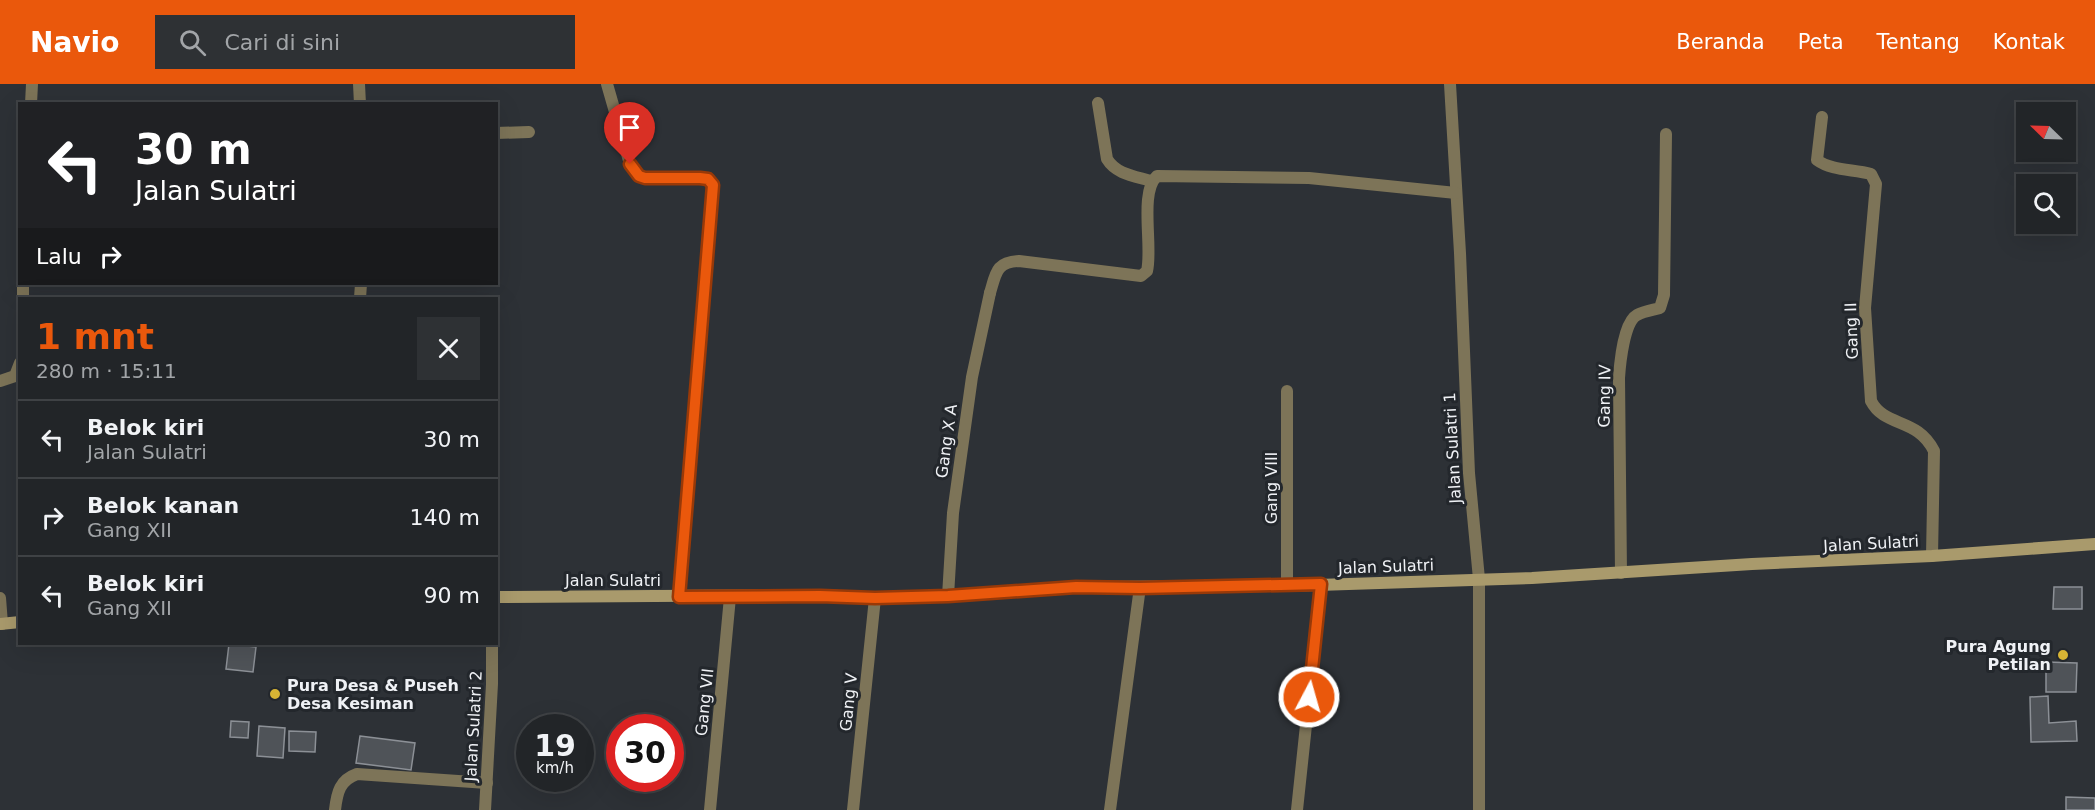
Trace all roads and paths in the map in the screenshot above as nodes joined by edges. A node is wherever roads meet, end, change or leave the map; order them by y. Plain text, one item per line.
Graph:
1 (32, 84) edge
2 (359, 84) edge
3 (607, 84) edge
4 (1450, 84) edge
5 (31, 102) edge
6 (360, 102) edge
7 (1098, 103) dead end
8 (1822, 117) dead end
9 (529, 132) dead end
10 (498, 133) edge
11 (1666, 134) dead end
12 (1151, 182) junction
13 (1456, 193) junction
14 (18, 368) edge
15 (0, 381) edge
16 (1287, 391) dead end
17 (2095, 544) edge
18 (1932, 556) junction
19 (1621, 573) junction
20 (1479, 579) junction
21 (1321, 584) junction
22 (1287, 586) junction
23 (1140, 588) junction
24 (948, 596) junction
25 (498, 597) edge
26 (679, 597) junction
27 (730, 597) junction
28 (0, 598) edge
29 (875, 598) junction
30 (18, 622) edge
31 (1, 624) edge
32 (492, 645) edge
33 (487, 783) junction
34 (335, 810) edge
35 (485, 810) edge
36 (710, 810) edge
37 (853, 810) edge
38 (1110, 810) edge
39 (1297, 810) edge
40 (1479, 810) edge

1 - 5 street
2 - 6 street
3 - 26 street
4 - 13 street, Jalan Sulatri 1
7 - 12 street
8 - 18 street, Gang II
9 - 10 street
11 - 19 street, Gang IV
12 - 13 street
12 - 24 street, Gang X A
13 - 20 street, Jalan Sulatri 1
14 - 15 street
16 - 22 street, Gang VIII
17 - 18 main road, Jalan Sulatri
18 - 19 main road, Jalan Sulatri
19 - 20 main road, Jalan Sulatri
20 - 21 main road, Jalan Sulatri
20 - 40 street, Jalan Sulatri 1
21 - 22 main road, Jalan Sulatri
21 - 39 street
22 - 23 main road, Jalan Sulatri
23 - 24 main road, Jalan Sulatri
23 - 38 street
24 - 29 main road, Jalan Sulatri
25 - 26 main road, Jalan Sulatri
26 - 27 main road, Jalan Sulatri
27 - 29 main road, Jalan Sulatri
27 - 36 street, Gang VII
28 - 31 street
29 - 37 street, Gang V
30 - 31 main road
32 - 33 street, Jalan Sulatri 2
33 - 34 street
33 - 35 street, Jalan Sulatri 2

